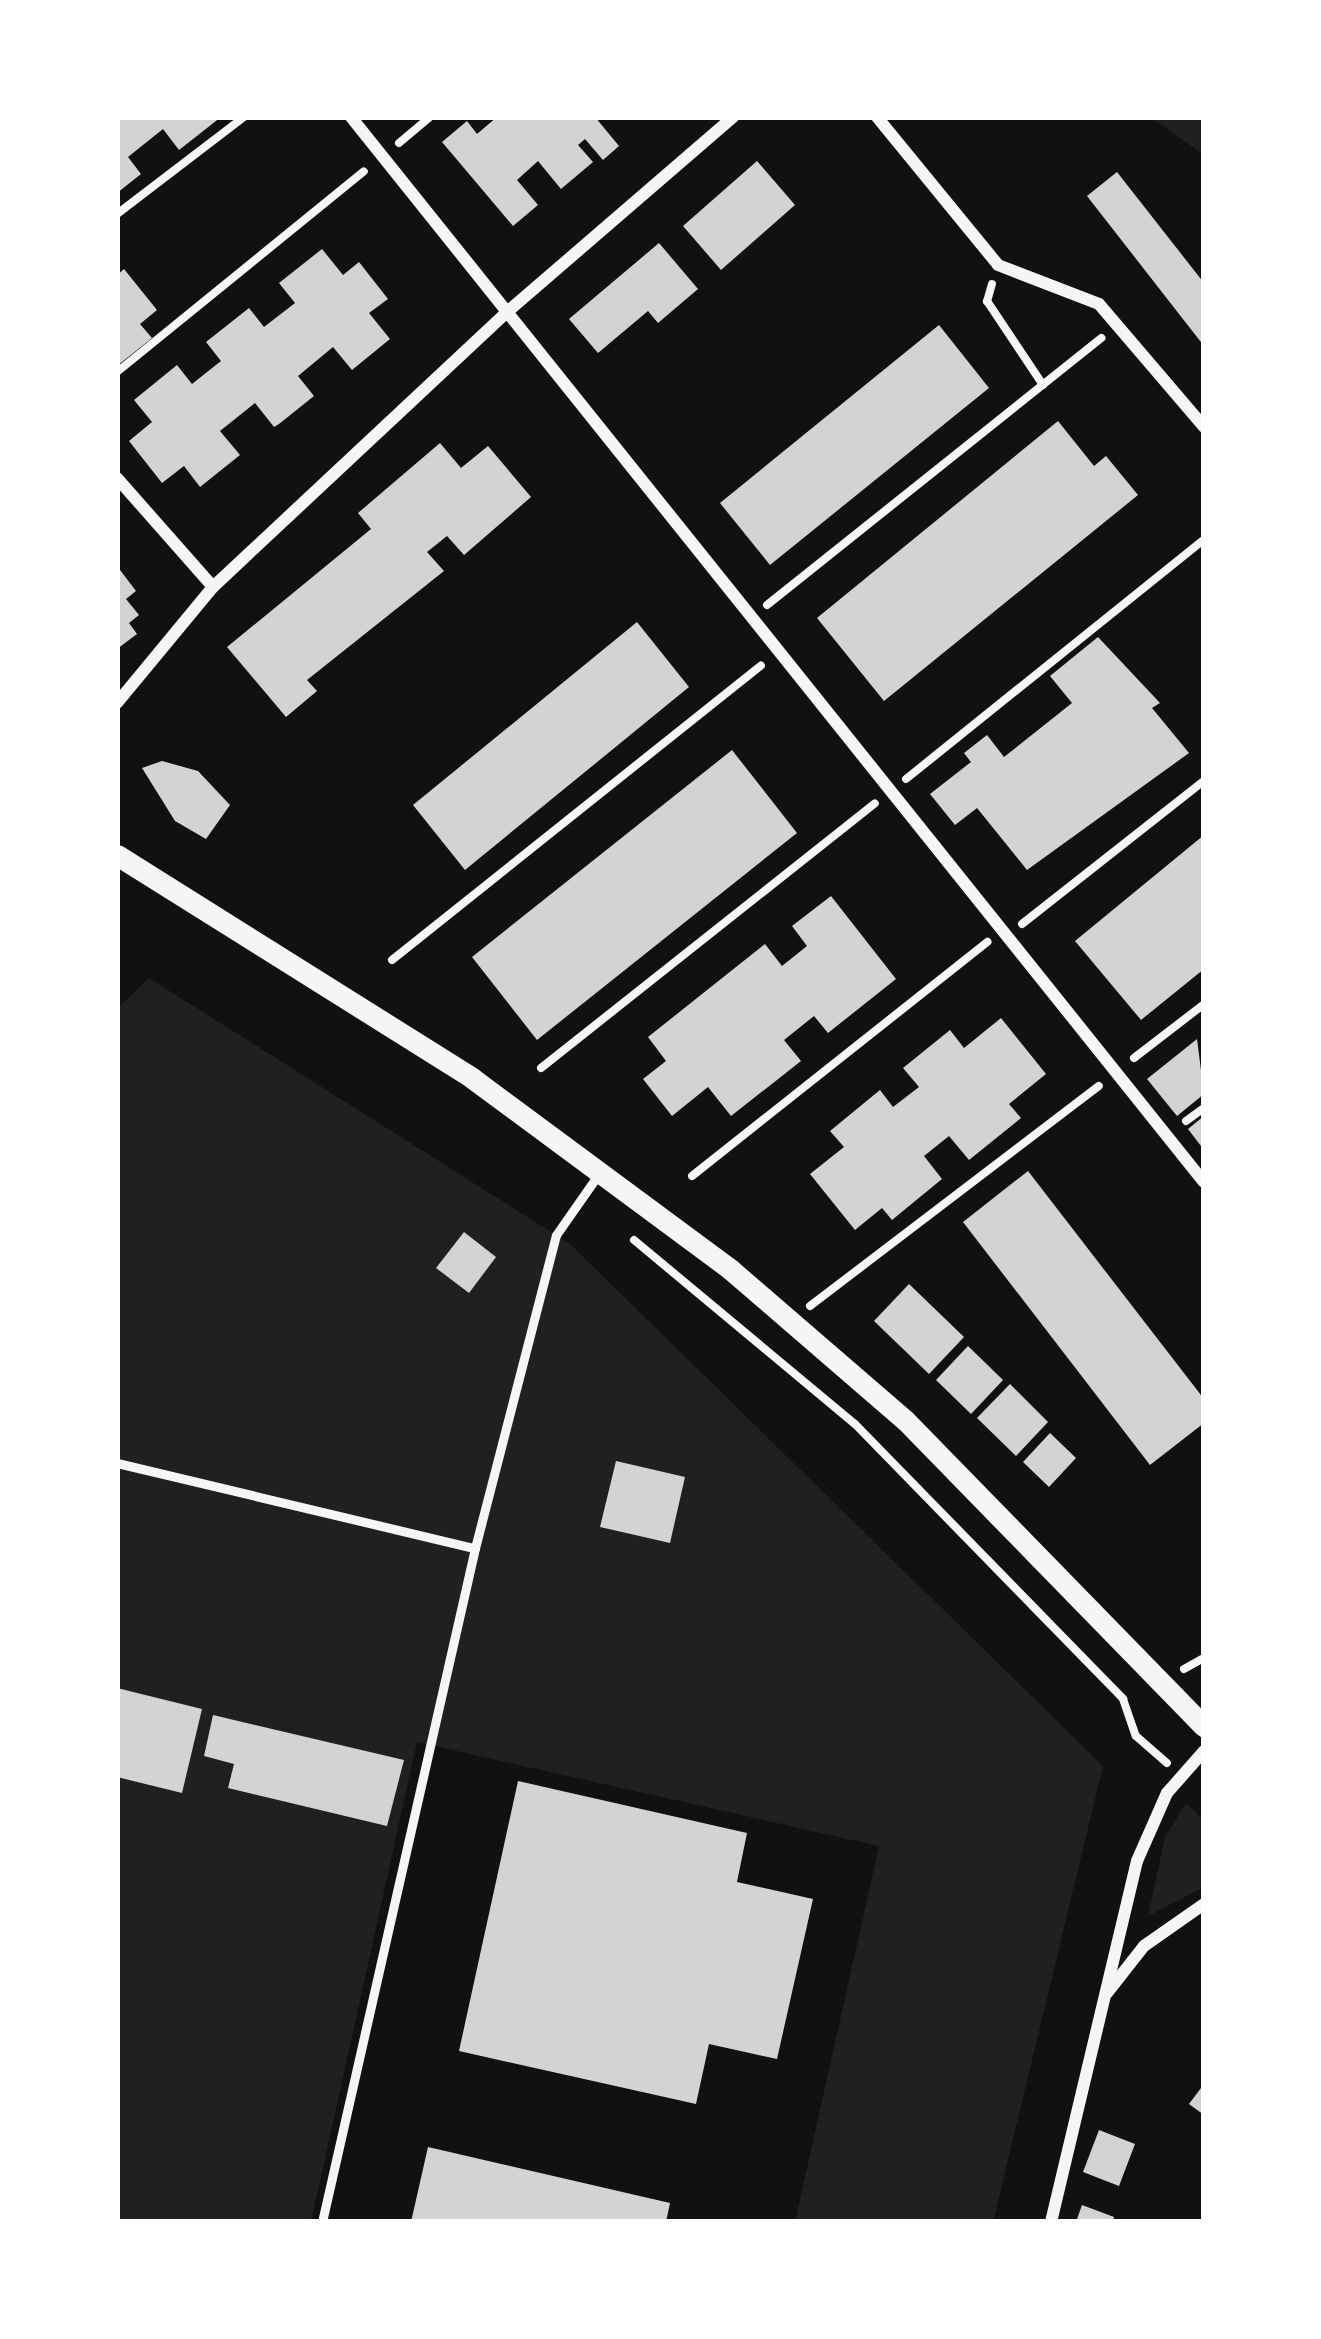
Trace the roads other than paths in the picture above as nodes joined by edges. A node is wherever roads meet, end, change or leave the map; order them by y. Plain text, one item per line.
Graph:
1 (351, 117) edge
2 (733, 117) edge
3 (877, 117) edge
4 (506, 313) junction
5 (1204, 428) edge
6 (117, 478) edge
7 (213, 586) junction
8 (117, 703) edge
9 (117, 855) edge
10 (601, 1170) junction
11 (1204, 1182) edge
12 (117, 1463) edge
13 (475, 1547) junction
14 (1204, 1726) edge
15 (1204, 1751) edge
16 (1204, 1904) edge
17 (1103, 1999) junction
18 (322, 2222) edge
19 (1052, 2222) edge

1 - 4 street
2 - 4 street
3 - 5 street
4 - 7 street
4 - 11 street
6 - 7 street
7 - 8 street
9 - 10 street
10 - 13 lane
10 - 14 street
12 - 13 lane
13 - 18 lane
15 - 17 street
16 - 17 street
17 - 19 street

